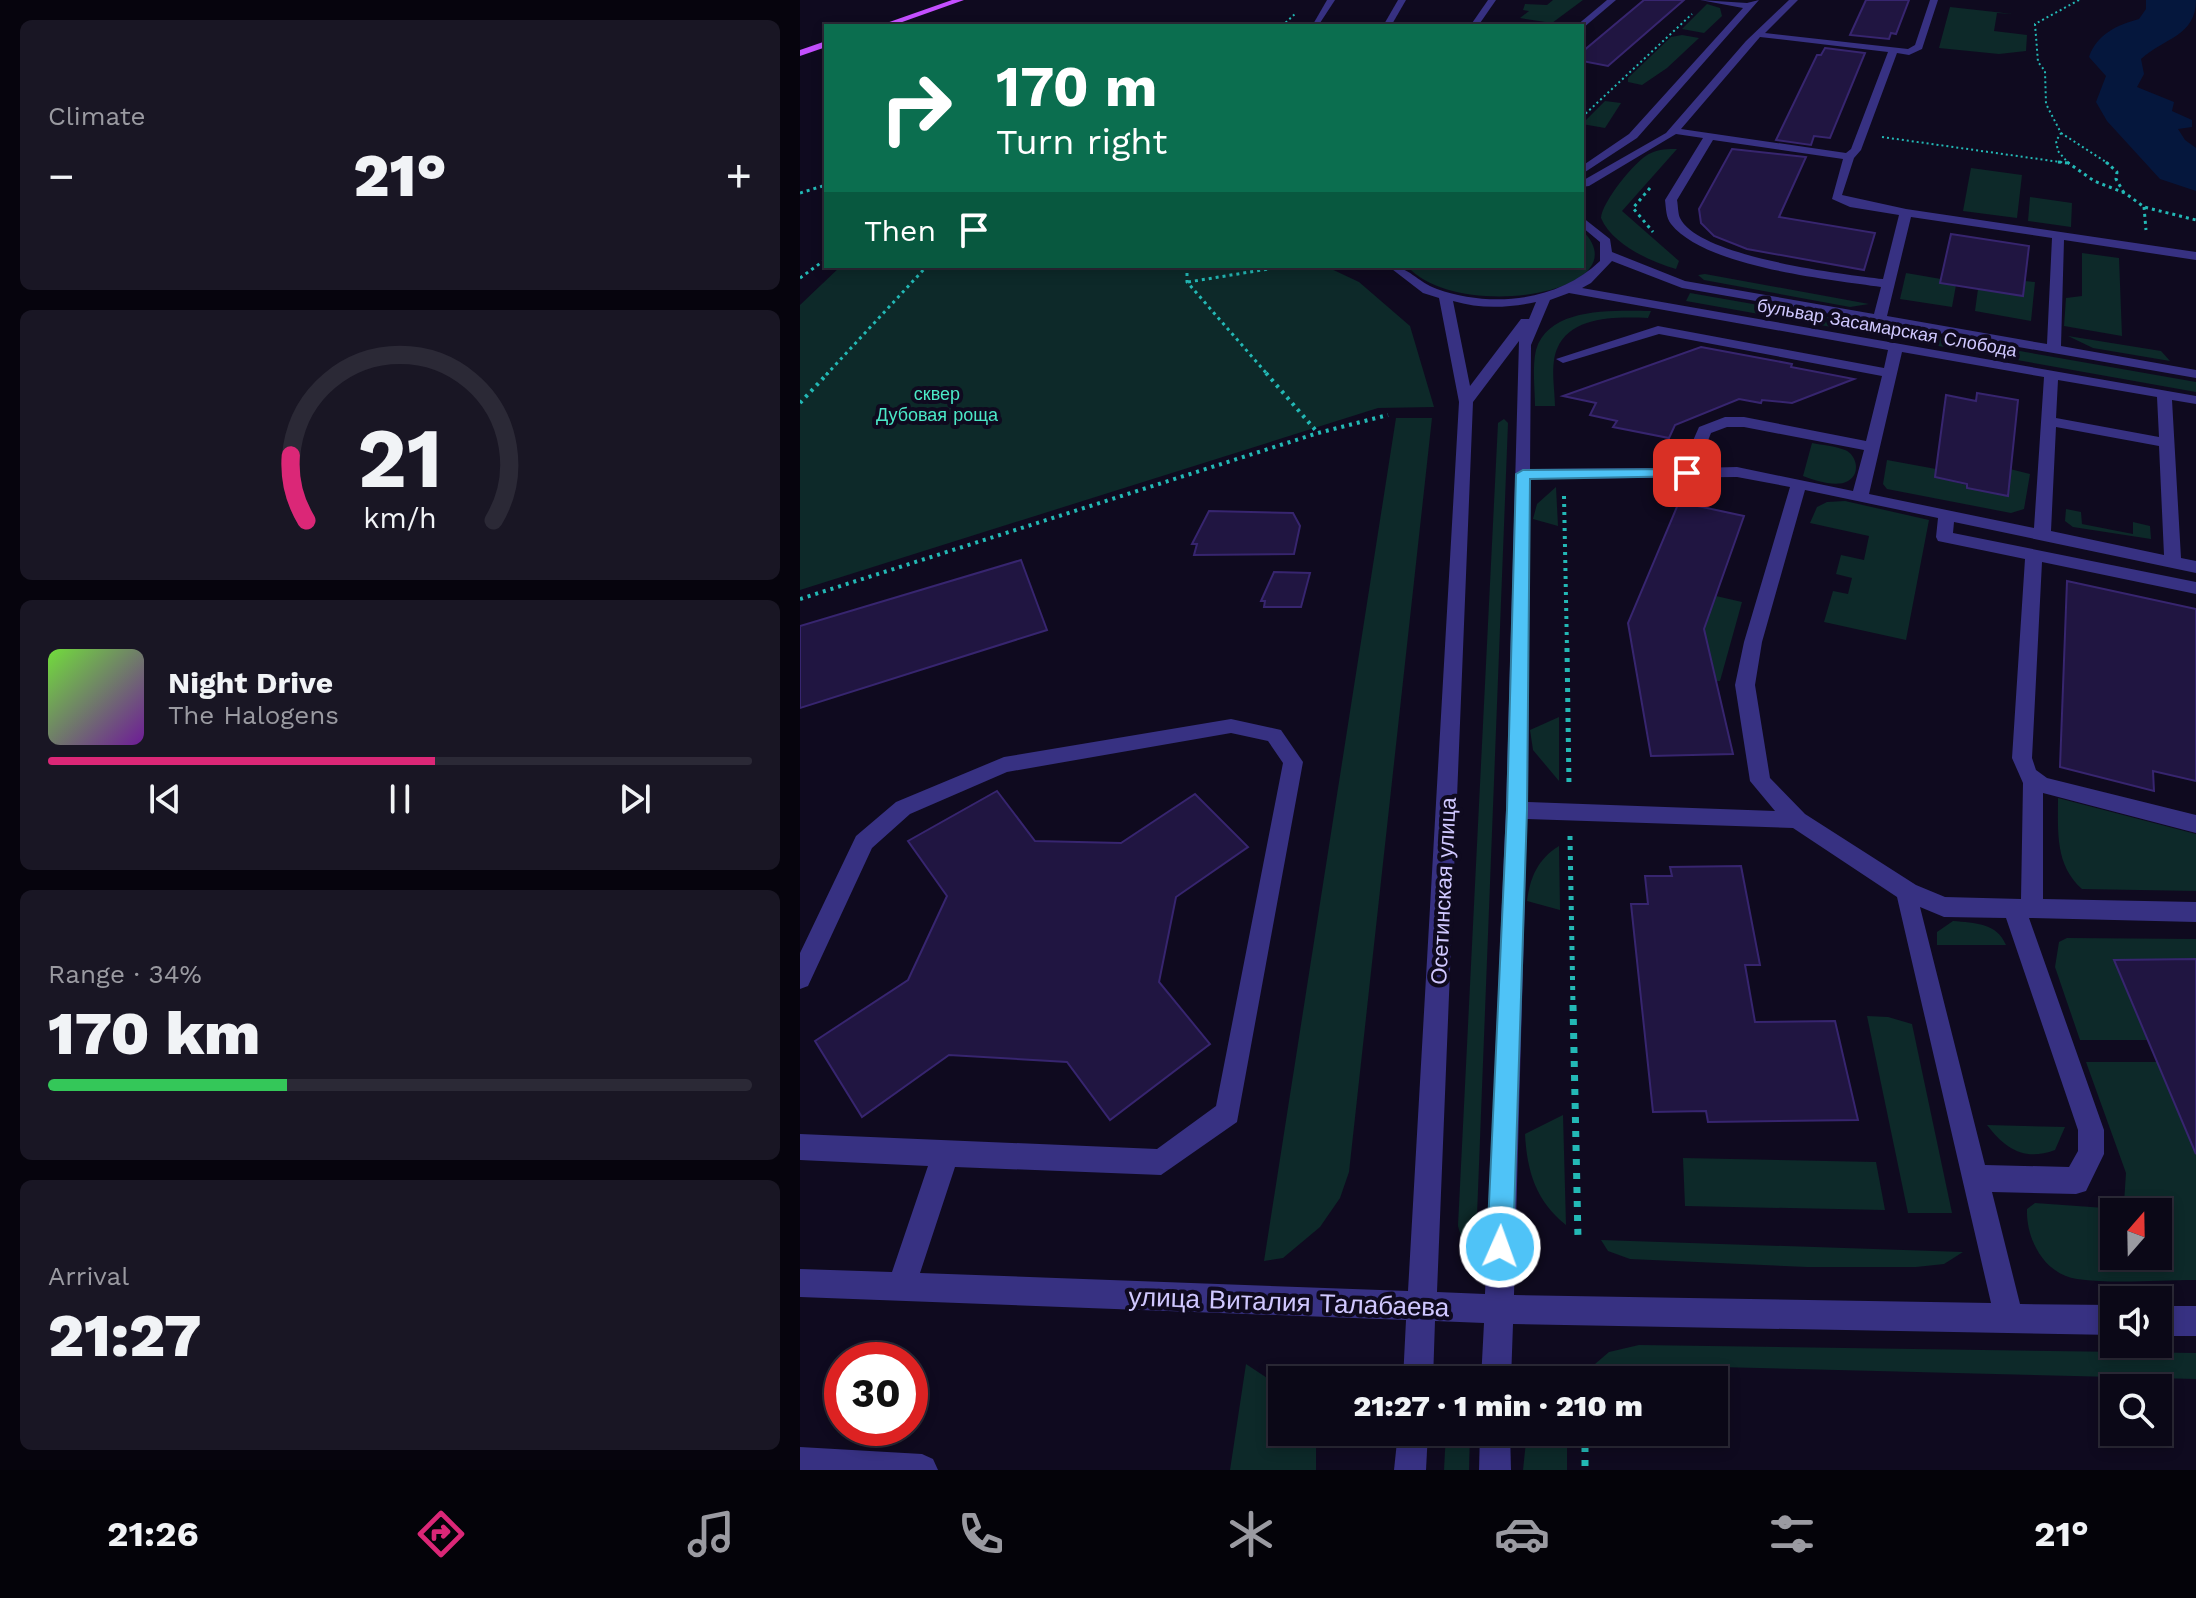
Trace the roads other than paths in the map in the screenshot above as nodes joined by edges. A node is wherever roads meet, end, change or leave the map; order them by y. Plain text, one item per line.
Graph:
1 (960, 0) edge
2 (1331, 0) edge
3 (1402, 0) edge
4 (1492, 0) edge
5 (1612, 0) edge
6 (1794, 0) edge
7 (1934, 0) edge
8 (1752, 3) edge
9 (1701, 4) edge
10 (888, 24) edge
11 (1315, 24) dead end
12 (1388, 24) edge
13 (1475, 24) edge
14 (1582, 24) edge
15 (1761, 35) junction
16 (824, 45) edge
17 (1894, 50) junction
18 (800, 53) edge
19 (1674, 131) junction
20 (1710, 136) junction
21 (1849, 157) junction
22 (1585, 175) edge
23 (1906, 213) junction
24 (1584, 215) edge
25 (2058, 236) junction
26 (1607, 254) junction
27 (2196, 256) edge
28 (1396, 268) edge
29 (1887, 284) junction
30 (1573, 290) junction
31 (1445, 297) junction
32 (1544, 299) junction
33 (1879, 319) junction
34 (1896, 347) junction
35 (2054, 349) junction
36 (1563, 359) dead end
37 (1889, 373) junction
38 (2196, 374) edge
39 (2051, 375) junction
40 (2164, 395) junction
41 (2196, 400) edge
42 (1466, 402) junction
43 (2049, 421) junction
44 (2167, 443) junction
45 (1872, 447) junction
46 (1687, 473) junction
47 (1523, 474) junction
48 (1799, 484) junction
49 (1860, 497) junction
50 (1947, 515) junction
51 (2042, 535) junction
52 (2034, 555) junction
53 (2173, 562) junction
54 (2196, 567) edge
55 (2196, 588) edge
56 (2033, 782) junction
57 (1517, 810) junction
58 (1797, 820) junction
59 (2196, 824) edge
60 (1908, 892) junction
61 (2023, 909) junction
62 (2196, 912) edge
63 (800, 978) edge
64 (800, 1147) edge
65 (946, 1153) junction
66 (1975, 1178) junction
67 (800, 1283) edge
68 (901, 1287) junction
69 (1423, 1307) junction
70 (1497, 1309) junction
71 (2009, 1317) junction
72 (2100, 1320) edge
73 (2172, 1321) edge
74 (2196, 1321) edge
75 (1419, 1366) edge
76 (1496, 1366) edge
77 (1412, 1446) edge
78 (1495, 1446) edge
79 (800, 1463) edge
80 (922, 1470) edge
81 (1410, 1470) edge
82 (1495, 1470) edge

1 - 10 main road
2 - 11 street
3 - 12 street
4 - 13 street
5 - 14 street
6 - 15 street
7 - 17 street
8 - 9 street
8 - 22 street
15 - 17 street
15 - 19 street
16 - 18 main road
17 - 21 street
19 - 20 street
19 - 22 street
20 - 21 street
20 - 29 street
21 - 23 street
22 - 24 street
23 - 25 street
23 - 29 street
24 - 26 street
25 - 27 street
25 - 35 street
26 - 30 street
26 - 33 street, бульвар Засамарская Слобода
28 - 31 street
29 - 33 street
30 - 32 street
30 - 34 street, бульвар Засамарская Слобода
31 - 32 street
31 - 42 street, Осетинская улица
32 - 42 street
32 - 47 street
33 - 35 street, бульвар Засамарская Слобода
34 - 37 street
34 - 39 street, бульвар Засамарская Слобода
35 - 38 street, бульвар Засамарская Слобода
36 - 37 street
37 - 45 street
39 - 40 street, бульвар Засамарская Слобода
39 - 43 street
40 - 41 street, бульвар Засамарская Слобода
40 - 44 street
42 - 69 street, Осетинская улица
43 - 44 street
43 - 51 street
44 - 53 street
45 - 46 street
45 - 49 street
46 - 47 street
46 - 48 street
47 - 57 street
48 - 49 street
48 - 58 street
49 - 50 street
50 - 51 street
50 - 52 street
51 - 53 street
52 - 55 street
52 - 56 street
53 - 54 street
56 - 59 street
56 - 61 street
57 - 58 street
57 - 70 street
58 - 60 street
60 - 61 street
60 - 66 street
61 - 62 street
61 - 66 street
63 - 65 street
64 - 65 street
65 - 68 street
66 - 71 street
67 - 68 street, улица Виталия Талабаева
68 - 69 street, улица Виталия Талабаева
69 - 70 street, улица Виталия Талабаева
69 - 75 street, Осетинская улица
70 - 71 street, улица Виталия Талабаева
70 - 76 street
71 - 72 street, улица Виталия Талабаева
73 - 74 street
77 - 81 street
78 - 82 street
79 - 80 street

